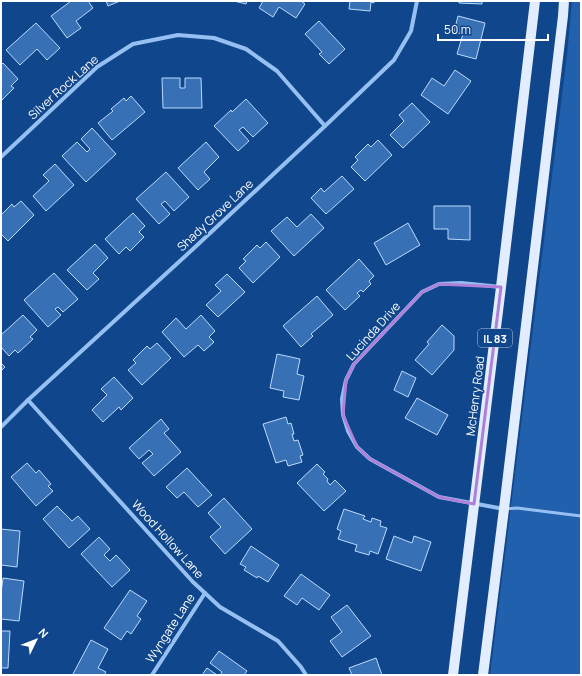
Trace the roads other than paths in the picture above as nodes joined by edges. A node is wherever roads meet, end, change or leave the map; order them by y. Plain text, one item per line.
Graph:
1 (417, 1) edge
2 (535, 1) edge
3 (564, 1) edge
4 (325, 126) junction
5 (1, 157) edge
6 (502, 287) junction
7 (28, 400) junction
8 (1, 427) edge
9 (474, 504) junction
10 (504, 509) junction
11 (581, 516) edge
12 (205, 593) junction
13 (152, 675) edge
14 (306, 675) edge
15 (453, 675) edge
16 (482, 675) edge

1 - 4 street, Shady Grove Lane
2 - 6 main road, McHenry Road / IL 83
3 - 10 main road, IL 83
4 - 5 street, Silver Rock Lane
4 - 7 street, Shady Grove Lane
6 - 9 main road, McHenry Road / IL 83
6 - 9 street, Lucinda Drive
7 - 8 street, Shady Grove Lane
7 - 12 street, Wood Hollow Lane
9 - 10 street, Lucinda Drive
9 - 15 main road, McHenry Road / IL 83
10 - 11 lane
10 - 16 main road, IL 83
12 - 13 street, Wyngate Lane
12 - 14 street, Wood Hollow Lane

